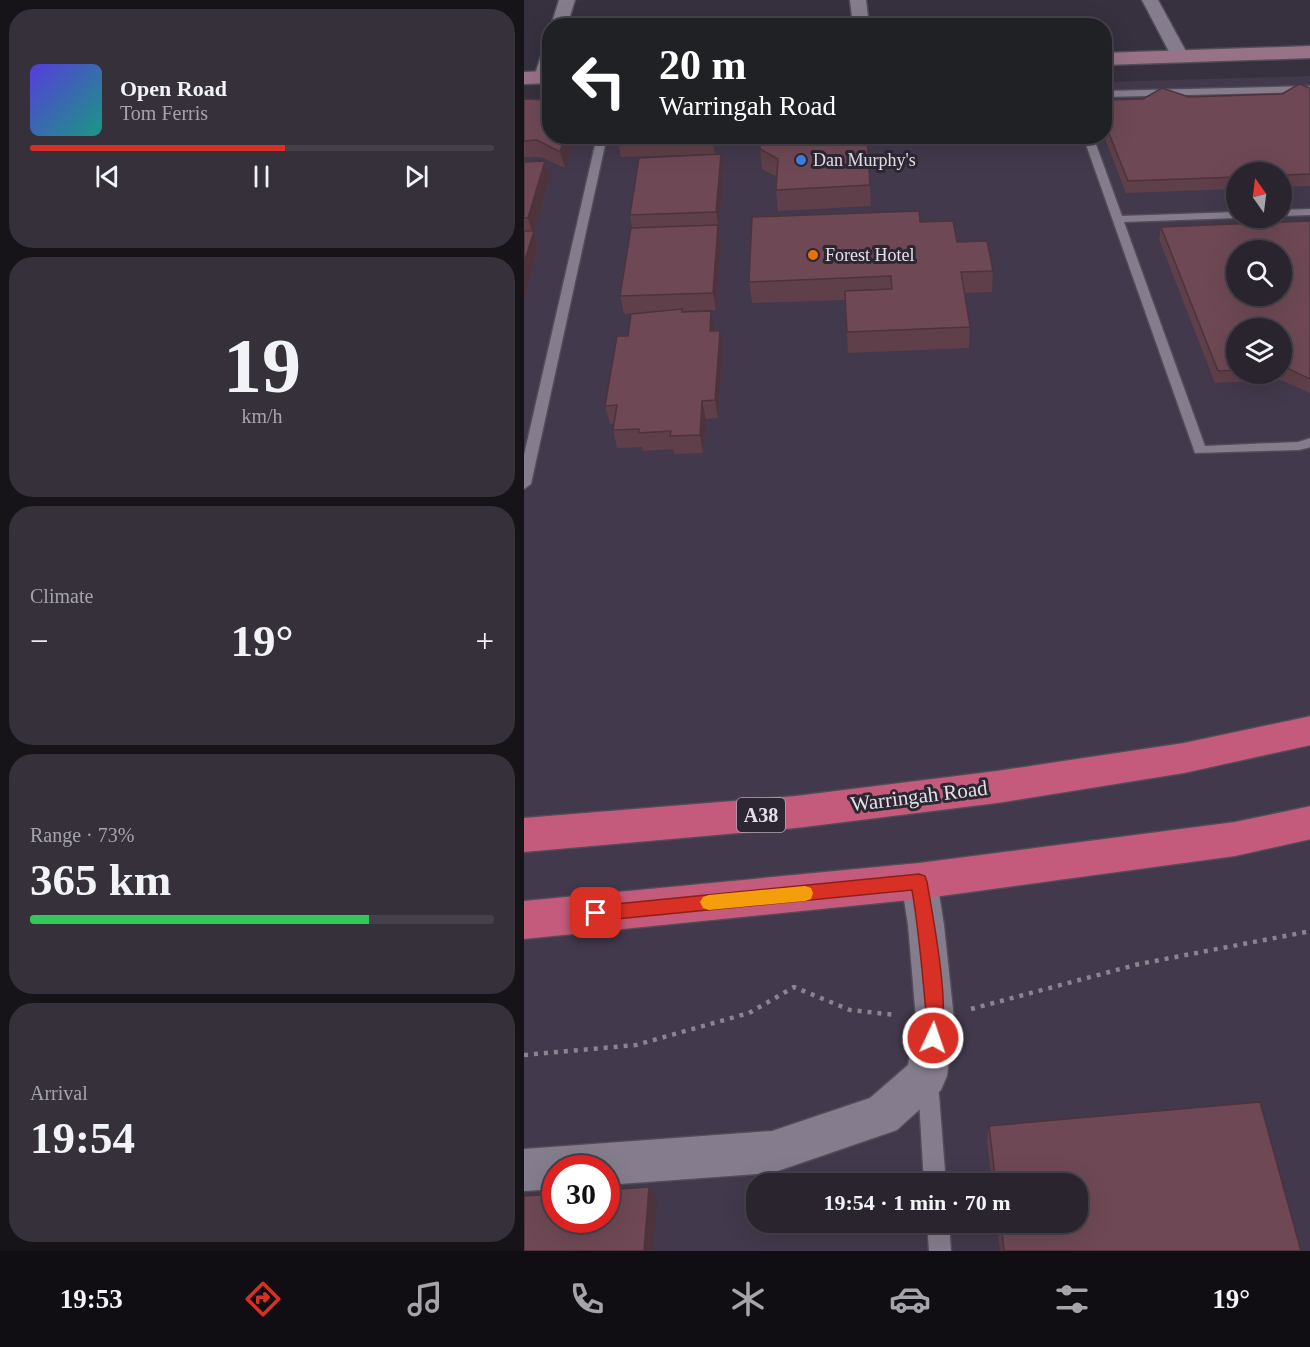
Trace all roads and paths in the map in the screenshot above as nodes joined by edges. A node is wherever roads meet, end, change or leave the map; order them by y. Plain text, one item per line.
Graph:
1 (567, 0) edge
2 (858, 0) edge
3 (1150, 0) edge
4 (561, 18) edge
5 (860, 18) edge
6 (1310, 52) edge
7 (1180, 57) junction
8 (1112, 59) edge
9 (1310, 89) edge
10 (1112, 94) edge
11 (600, 144) edge
12 (1091, 144) edge
13 (1310, 212) edge
14 (1292, 213) edge
15 (1226, 215) edge
16 (1117, 219) junction
17 (1310, 442) edge
18 (524, 484) edge
19 (1310, 730) edge
20 (1310, 822) edge
21 (524, 834) edge
22 (919, 882) junction
23 (524, 920) edge
24 (928, 1076) junction
25 (524, 1170) edge
26 (934, 1173) edge
27 (939, 1233) edge
28 (940, 1251) edge

1 - 4 street
2 - 5 street
3 - 7 street
6 - 7 main road
7 - 8 main road
9 - 10 lane
11 - 18 lane
12 - 16 lane
13 - 14 lane
15 - 16 lane
16 - 17 lane
19 - 21 highway, Warringah Road / A38
20 - 22 highway
22 - 23 highway
22 - 24 street
24 - 25 street
24 - 26 lane
27 - 28 lane

